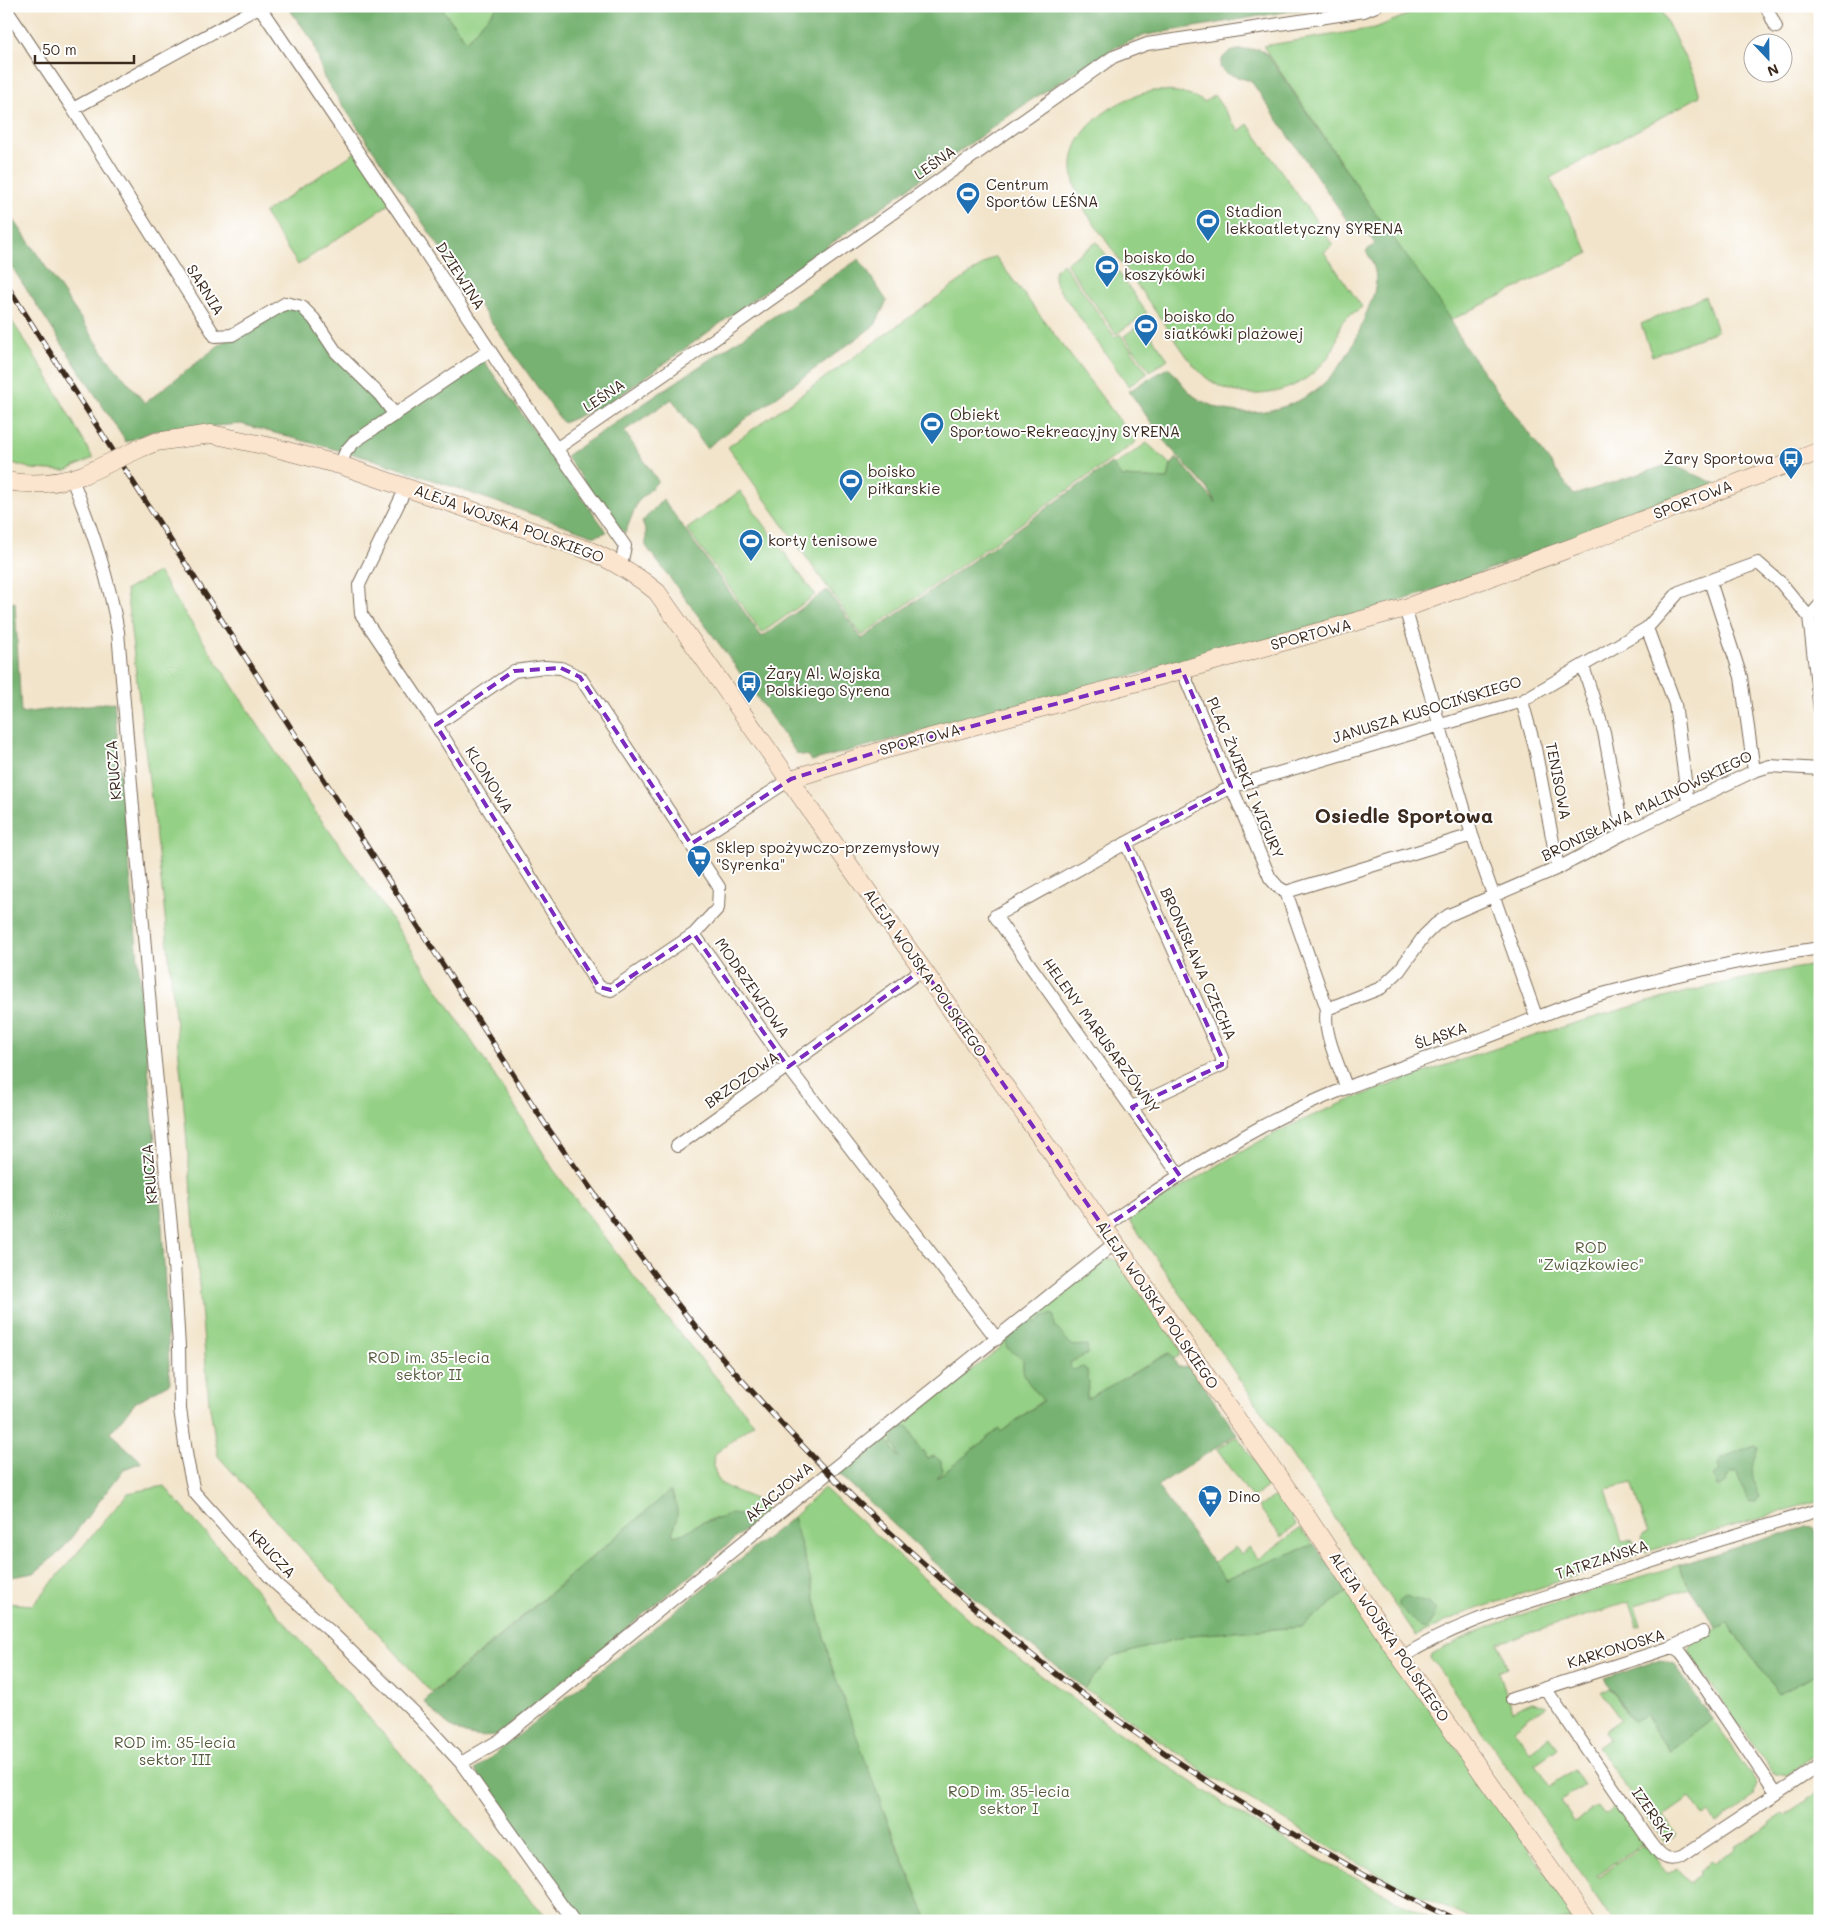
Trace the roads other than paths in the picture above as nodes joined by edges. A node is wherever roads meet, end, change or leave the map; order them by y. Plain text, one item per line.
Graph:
1 (1376, 6) edge
2 (1766, 6) edge
3 (259, 7) edge
4 (6, 9) edge
5 (1776, 27) dead end
6 (73, 109) junction
7 (490, 350) junction
8 (395, 415) junction
9 (556, 449) junction
10 (1820, 451) edge
11 (340, 465) junction
12 (77, 477) junction
13 (6, 481) edge
14 (406, 488) junction
15 (621, 565) junction
16 (1710, 581) junction
17 (1820, 605) edge
18 (1405, 608) junction
19 (1809, 617) junction
20 (1647, 628) junction
21 (1583, 666) junction
22 (1182, 670) junction
23 (1522, 701) junction
24 (1820, 710) edge
25 (1440, 724) junction
26 (436, 725) junction
27 (1820, 769) edge
28 (1754, 771) junction
29 (791, 779) junction
30 (1231, 786) junction
31 (1688, 803) junction
32 (1623, 834) junction
33 (1472, 835) junction
34 (1126, 843) junction
35 (691, 844) junction
36 (1558, 868) junction
37 (1286, 892) junction
38 (1494, 896) junction
39 (995, 916) joint
40 (694, 934) junction
41 (1820, 948) edge
42 (922, 969) junction
43 (1327, 1010) junction
44 (1536, 1016) junction
45 (788, 1067) junction
46 (1346, 1087) junction
47 (1132, 1107) junction
48 (677, 1146) dead end
49 (1180, 1176) junction
50 (1104, 1228) junction
51 (1115, 1243) junction
52 (997, 1339) junction
53 (1820, 1510) edge
54 (1703, 1632) dead end
55 (1672, 1647) junction
56 (1401, 1658) junction
57 (1545, 1688) junction
58 (1512, 1699) dead end
59 (461, 1763) junction
60 (1820, 1765) edge
61 (1776, 1793) junction
62 (573, 1921) edge
63 (1587, 1921) edge

1 - 9 street, LEŚNA
2 - 5 street
3 - 6 street
3 - 7 street, DZIEWINA
4 - 6 street, SARNIA
6 - 8 street, SARNIA
7 - 8 street
7 - 9 street, DZIEWINA
8 - 11 street
9 - 15 street, DZIEWINA
10 - 18 street, SPORTOWA
11 - 12 street, ALEJA WOJSKA POLSKIEGO, bridge
11 - 14 street, ALEJA WOJSKA POLSKIEGO
12 - 13 street, ALEJA WOJSKA POLSKIEGO
12 - 59 street, KRUCZA
14 - 15 street, ALEJA WOJSKA POLSKIEGO
14 - 26 street, KLONOWA
15 - 29 street, ALEJA WOJSKA POLSKIEGO
16 - 19 street, JANUSZA KUSOCIŃSKIEGO
16 - 20 street, JANUSZA KUSOCIŃSKIEGO
16 - 28 street
17 - 19 street
18 - 22 street, SPORTOWA
18 - 25 street
19 - 24 street
20 - 21 street, JANUSZA KUSOCIŃSKIEGO
20 - 31 street
21 - 23 street, JANUSZA KUSOCIŃSKIEGO
21 - 32 street
22 - 29 street, SPORTOWA
22 - 30 street, PLAC ŻWIRKI I WIGURY
23 - 25 street, JANUSZA KUSOCIŃSKIEGO
23 - 36 street, TENISOWA
25 - 30 street, JANUSZA KUSOCIŃSKIEGO
25 - 33 street
26 - 35 street, MODRZEWIOWA
26 - 40 street, KLONOWA
27 - 28 street, BRONISŁAWA MALINOWSKIEGO
28 - 31 street, BRONISŁAWA MALINOWSKIEGO
29 - 35 street
29 - 42 street, ALEJA WOJSKA POLSKIEGO
30 - 34 street, JANUSZA KUSOCIŃSKIEGO
30 - 37 street, PLAC ŻWIRKI I WIGURY
31 - 32 street, BRONISŁAWA MALINOWSKIEGO
32 - 36 street, BRONISŁAWA MALINOWSKIEGO
33 - 37 street
33 - 38 street
34 - 39 street, JANUSZA KUSOCIŃSKIEGO
34 - 47 street, BRONISŁAWA CZECHA
35 - 40 street, MODRZEWIOWA
36 - 38 street, BRONISŁAWA MALINOWSKIEGO
37 - 43 street, PLAC ŻWIRKI I WIGURY
38 - 43 street, BRONISŁAWA MALINOWSKIEGO
38 - 44 street
39 - 47 street, HELENY MARUSARZÓWNY
40 - 45 street, MODRZEWIOWA
41 - 44 street, ŚLĄSKA
42 - 45 street, BRZOZOWA
42 - 50 street, ALEJA WOJSKA POLSKIEGO
43 - 46 street, PLAC ŻWIRKI I WIGURY
44 - 46 street, ŚLĄSKA
45 - 48 street, BRZOZOWA
45 - 52 street, MODRZEWIOWA
46 - 49 street, ŚLĄSKA
47 - 49 street, HELENY MARUSARZÓWNY
49 - 50 street, ŚLĄSKA
50 - 51 street, ALEJA WOJSKA POLSKIEGO
51 - 52 street, AKACJOWA
51 - 56 street, ALEJA WOJSKA POLSKIEGO
52 - 59 street, AKACJOWA
53 - 56 street, TATRZAŃSKA
54 - 55 street
55 - 57 street, KARKONOSKA
55 - 61 street, KARKONOSKA
56 - 63 street, ALEJA WOJSKA POLSKIEGO
57 - 58 street, KARKONOSKA
57 - 61 street, IZERSKA
59 - 62 street, KRUCZA
60 - 61 street, IZERSKA

